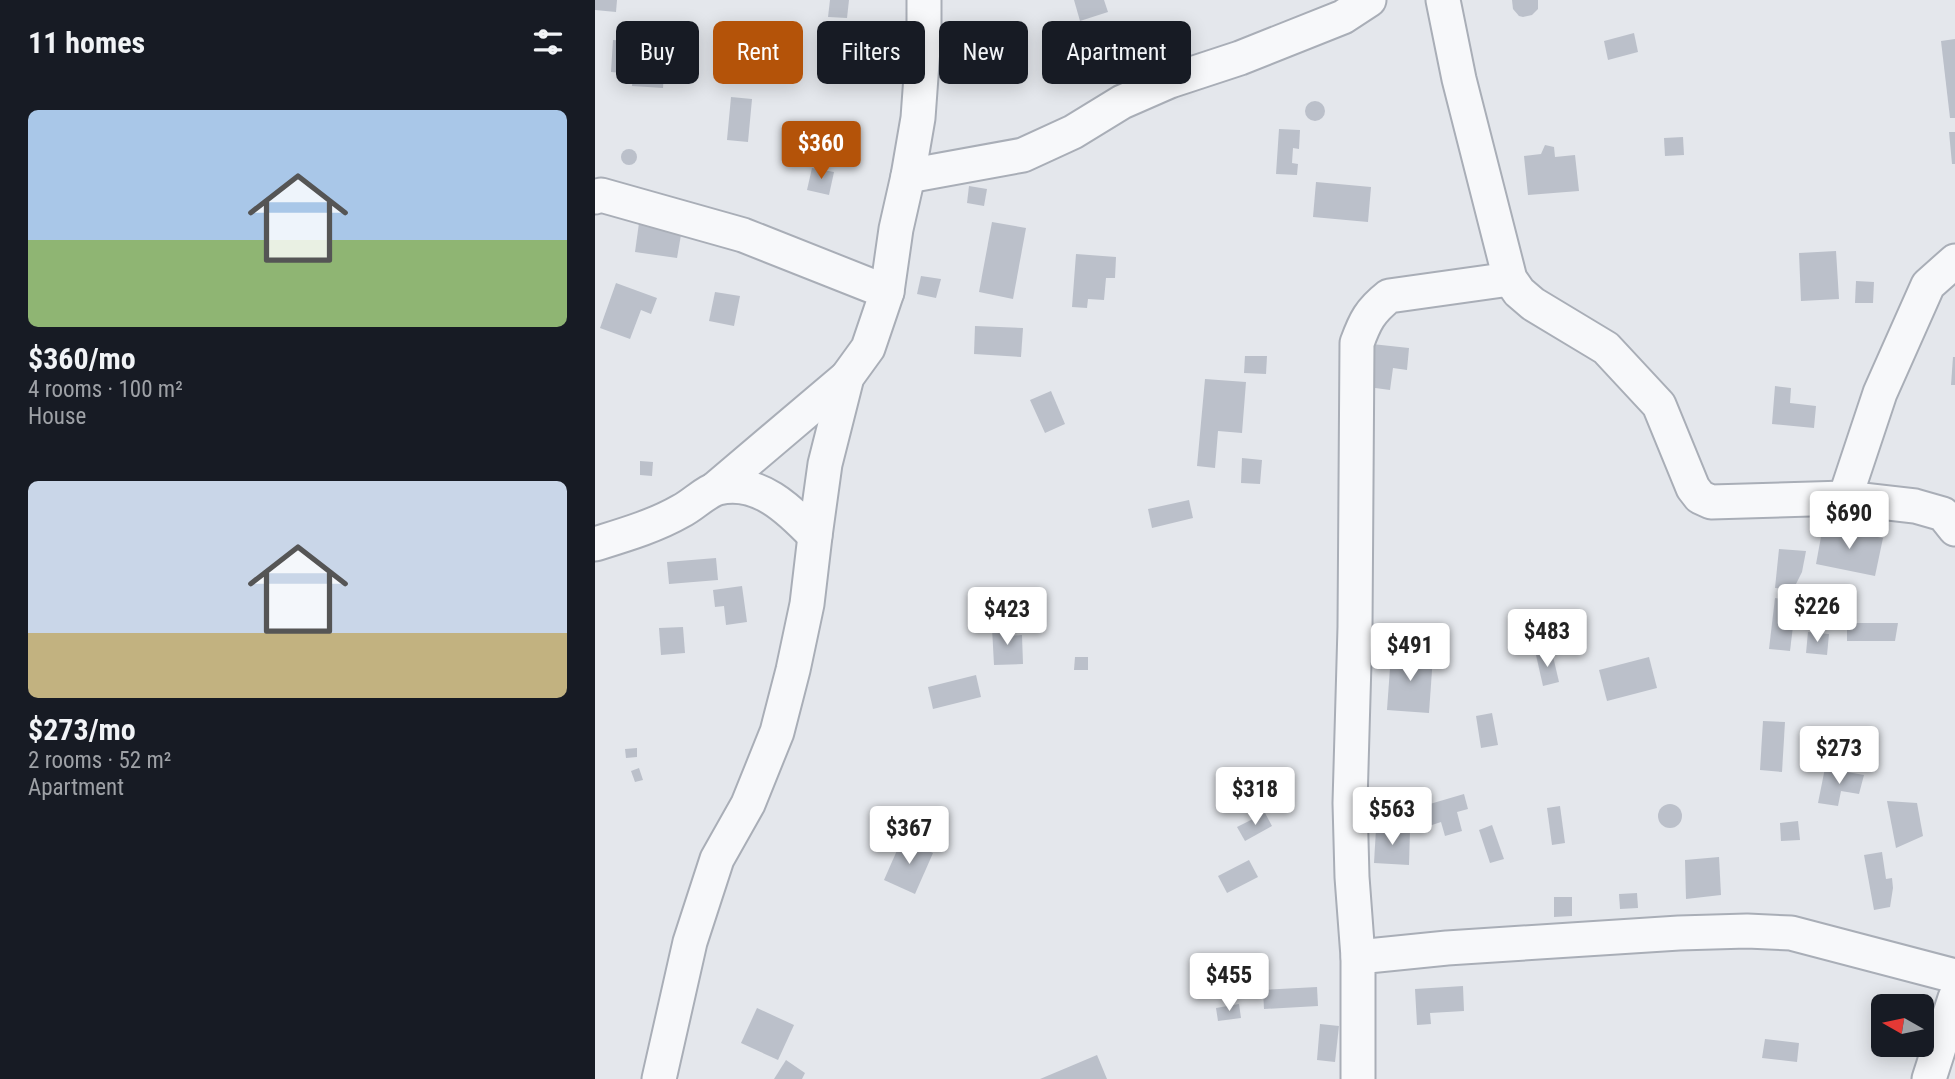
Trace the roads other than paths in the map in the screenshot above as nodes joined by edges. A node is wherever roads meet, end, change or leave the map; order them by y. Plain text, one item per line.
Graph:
1 (924, 0) edge
2 (1369, 0) edge
3 (1443, 0) edge
4 (908, 176) junction
5 (595, 197) edge
6 (1955, 261) edge
7 (1510, 279) junction
8 (887, 292) junction
9 (847, 377) junction
10 (716, 488) junction
11 (1845, 498) junction
12 (1955, 528) edge
13 (814, 536) junction
14 (595, 544) edge
15 (1358, 957) junction
16 (1955, 976) edge
17 (1955, 998) edge
18 (659, 1079) edge
19 (1358, 1079) edge
20 (1929, 1079) edge

1 - 4 street
2 - 4 street
3 - 7 street
4 - 8 street
5 - 8 street
6 - 11 street
7 - 11 street
7 - 15 street
8 - 9 street
9 - 10 street
9 - 13 street
10 - 13 street
10 - 14 street
11 - 12 street
13 - 18 street
15 - 16 street
15 - 19 street
17 - 20 street

